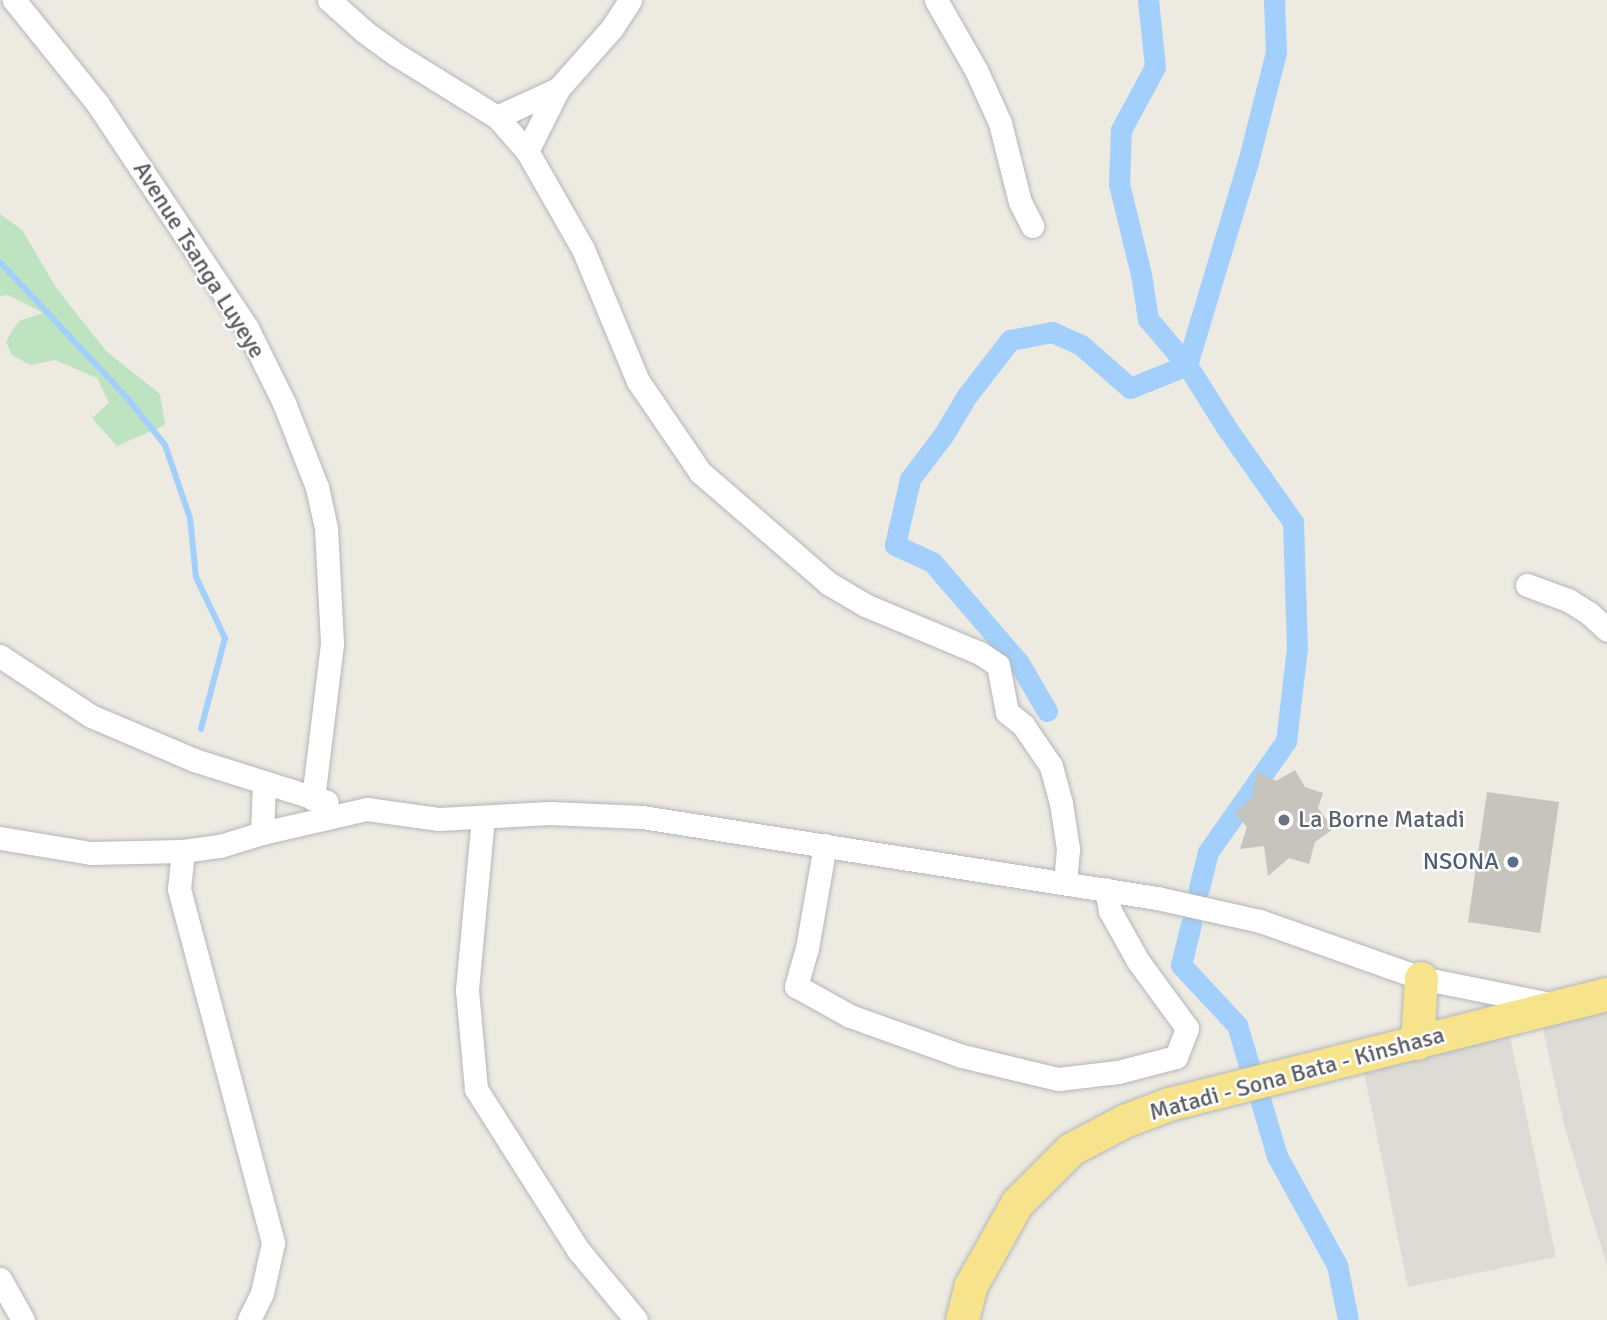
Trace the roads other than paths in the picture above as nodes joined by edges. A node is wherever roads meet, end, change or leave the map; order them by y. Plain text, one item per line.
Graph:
1 (14, 0) edge
2 (329, 0) edge
3 (630, 0) edge
4 (936, 0) edge
5 (558, 89) junction
6 (497, 117) junction
7 (527, 151) junction
8 (1032, 226) dead end
9 (1527, 585) dead end
10 (1607, 630) edge
11 (0, 656) edge
12 (264, 783) junction
13 (313, 799) junction
14 (367, 808) junction
15 (483, 817) junction
16 (262, 833) junction
17 (0, 838) edge
18 (825, 845) junction
19 (183, 851) junction
20 (1065, 883) junction
21 (1106, 890) junction
22 (1421, 978) junction
23 (1607, 994) edge
24 (1556, 1004) junction
25 (1417, 1043) junction
26 (0, 1279) edge
27 (23, 1320) edge
28 (248, 1320) edge
29 (636, 1320) edge
30 (962, 1320) edge

1 - 13 street, Avenue Tsanga Luyeye
2 - 6 street
3 - 5 street
4 - 8 street
5 - 6 street
5 - 7 street
6 - 7 street
7 - 20 street
9 - 10 street
11 - 12 street
12 - 13 street
12 - 16 street
13 - 14 street
14 - 15 street
14 - 16 street
15 - 18 street
15 - 29 street
16 - 19 street
17 - 19 street
18 - 20 street
18 - 21 street
19 - 28 street
20 - 21 street
21 - 22 street
22 - 24 street
22 - 25 highway
23 - 24 highway, Matadi - Sona Bata - Kinshasa
24 - 25 highway, Matadi - Sona Bata - Kinshasa
25 - 30 highway, Matadi - Sona Bata - Kinshasa
26 - 27 street

